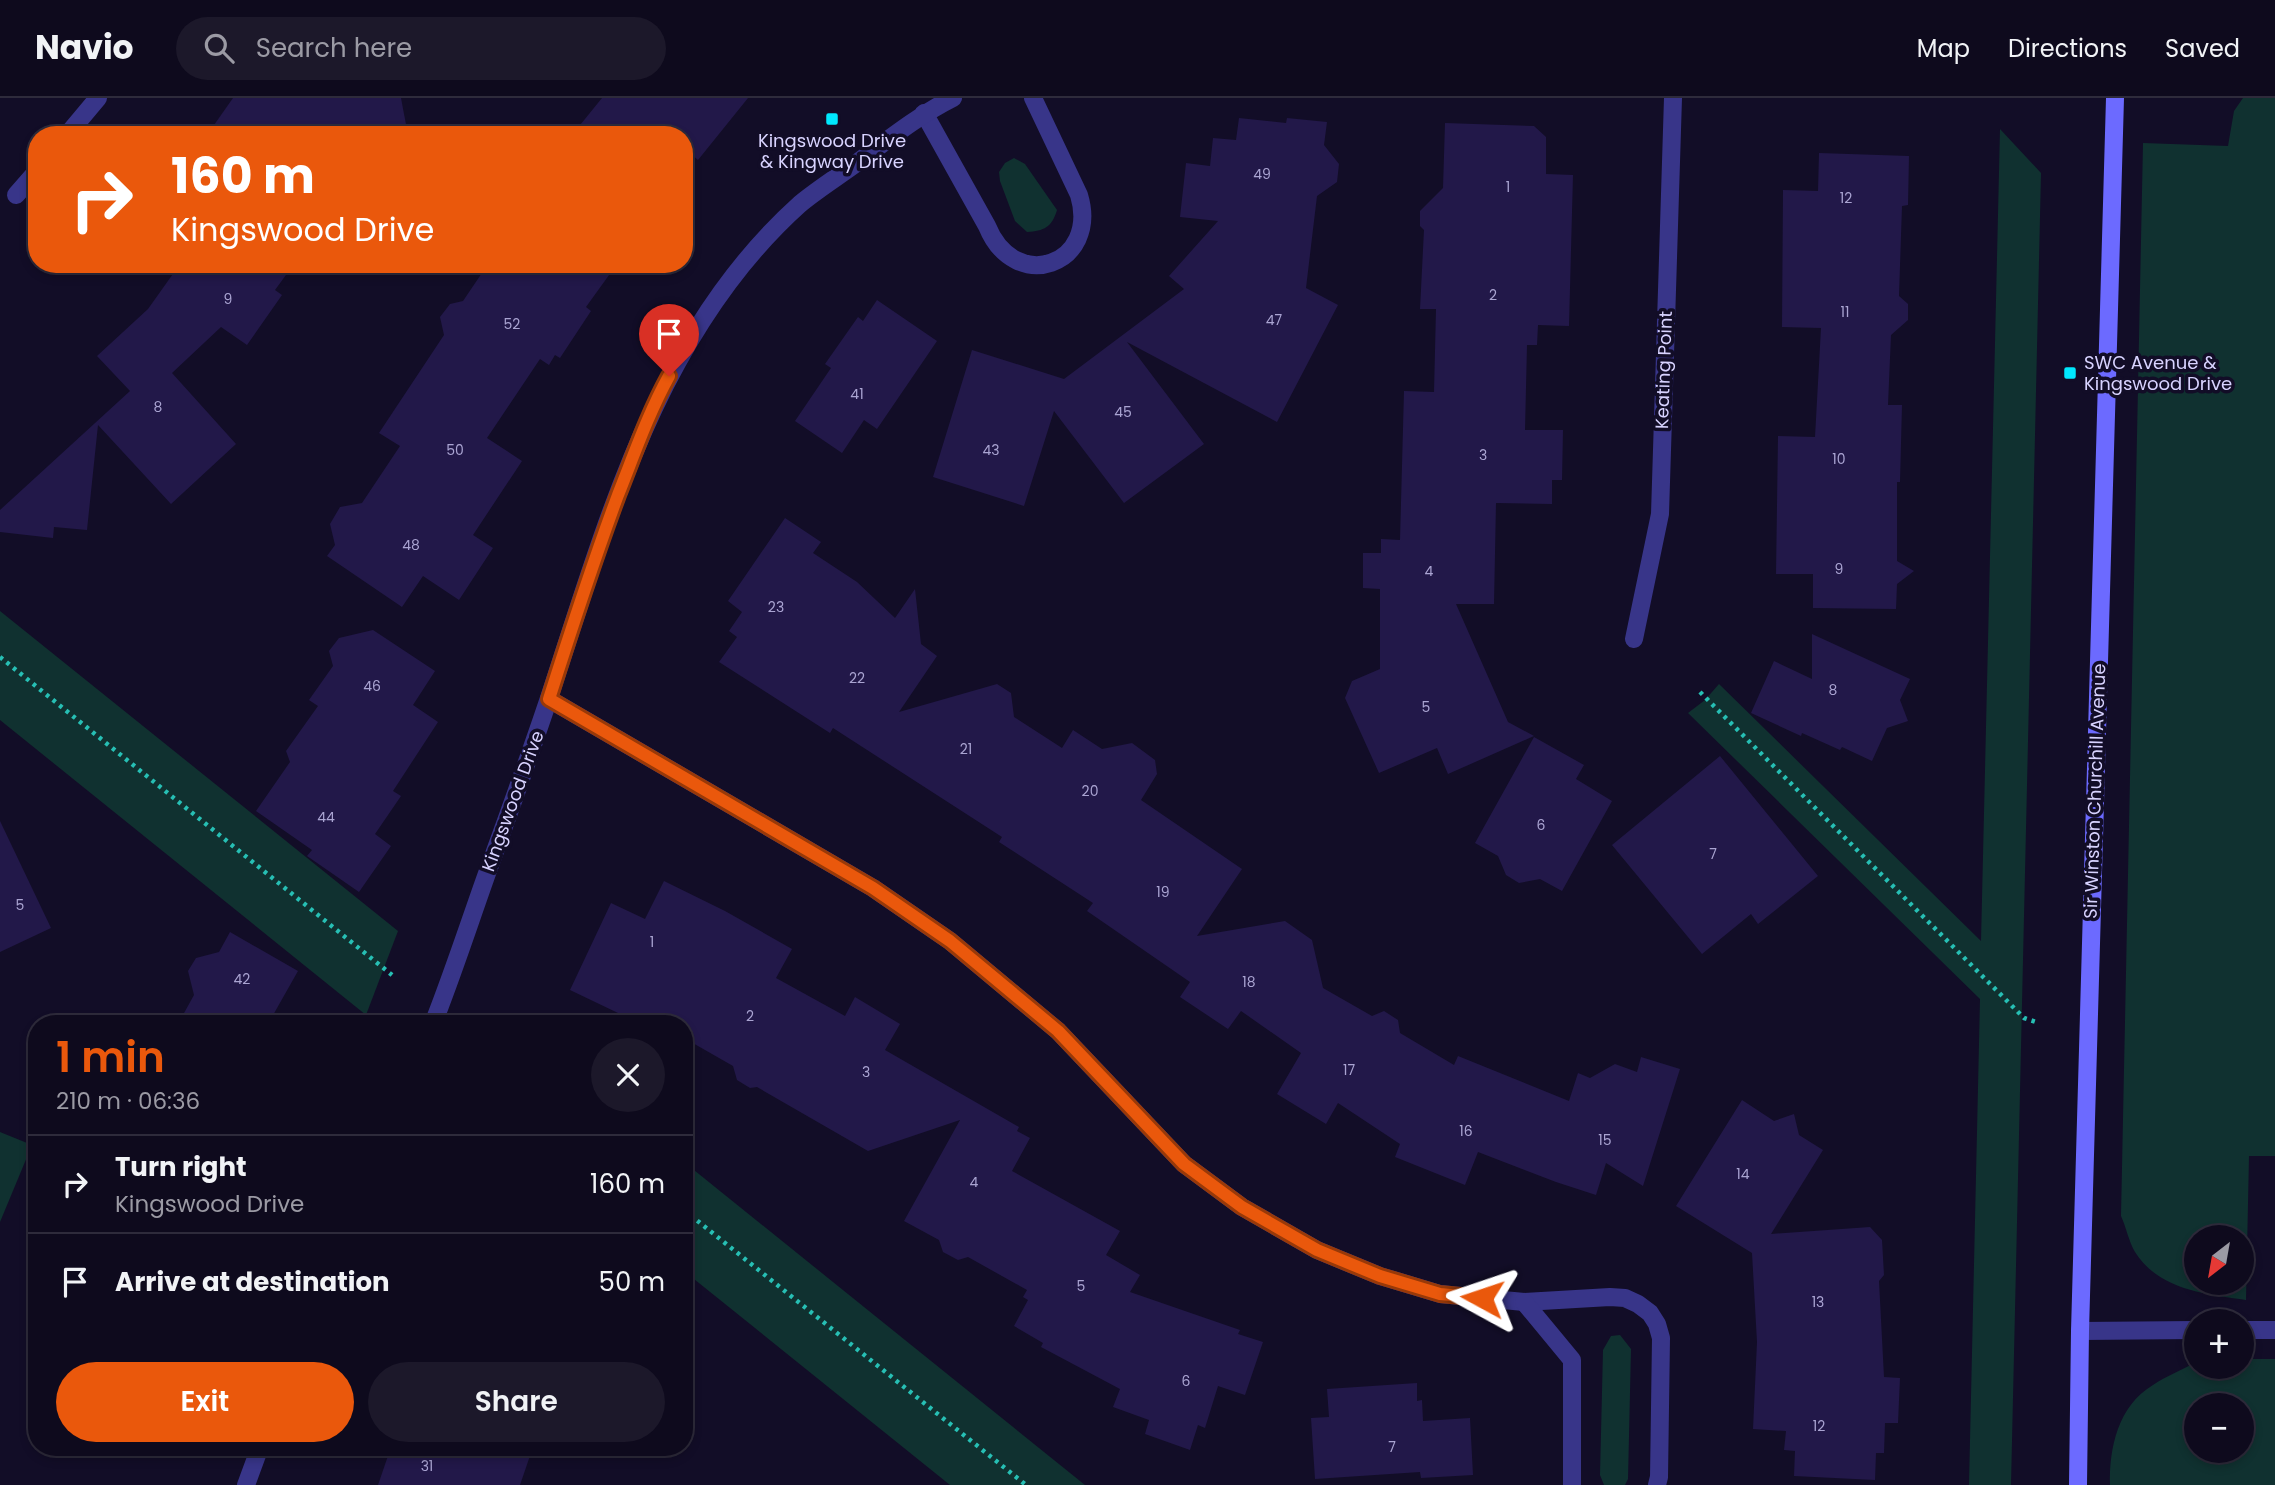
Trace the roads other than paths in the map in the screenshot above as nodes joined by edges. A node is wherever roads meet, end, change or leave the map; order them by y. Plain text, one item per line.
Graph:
1 (98, 98) edge
2 (954, 98) edge
3 (1033, 98) edge
4 (1673, 98) edge
5 (2115, 98) edge
6 (923, 113) junction
7 (75, 126) edge
8 (28, 181) edge
9 (16, 195) dead end
10 (1633, 639) dead end
11 (549, 699) junction
12 (436, 1015) edge
13 (1524, 1302) junction
14 (2184, 1330) edge
15 (2254, 1330) edge
16 (2275, 1330) edge
17 (2080, 1331) junction
18 (257, 1456) edge
19 (246, 1485) edge
20 (1572, 1485) edge
21 (1657, 1485) edge
22 (2078, 1485) edge

1 - 7 street
2 - 6 street, Kingswood Drive
3 - 6 street
4 - 10 street, Keating Point
5 - 17 main road, Sir Winston Churchill Avenue
6 - 11 street, Kingswood Drive
8 - 9 street
11 - 12 street, Kingswood Drive
11 - 13 street
13 - 20 street
13 - 21 street
14 - 17 street
15 - 16 street
17 - 22 main road, Sir Winston Churchill Avenue
18 - 19 street

